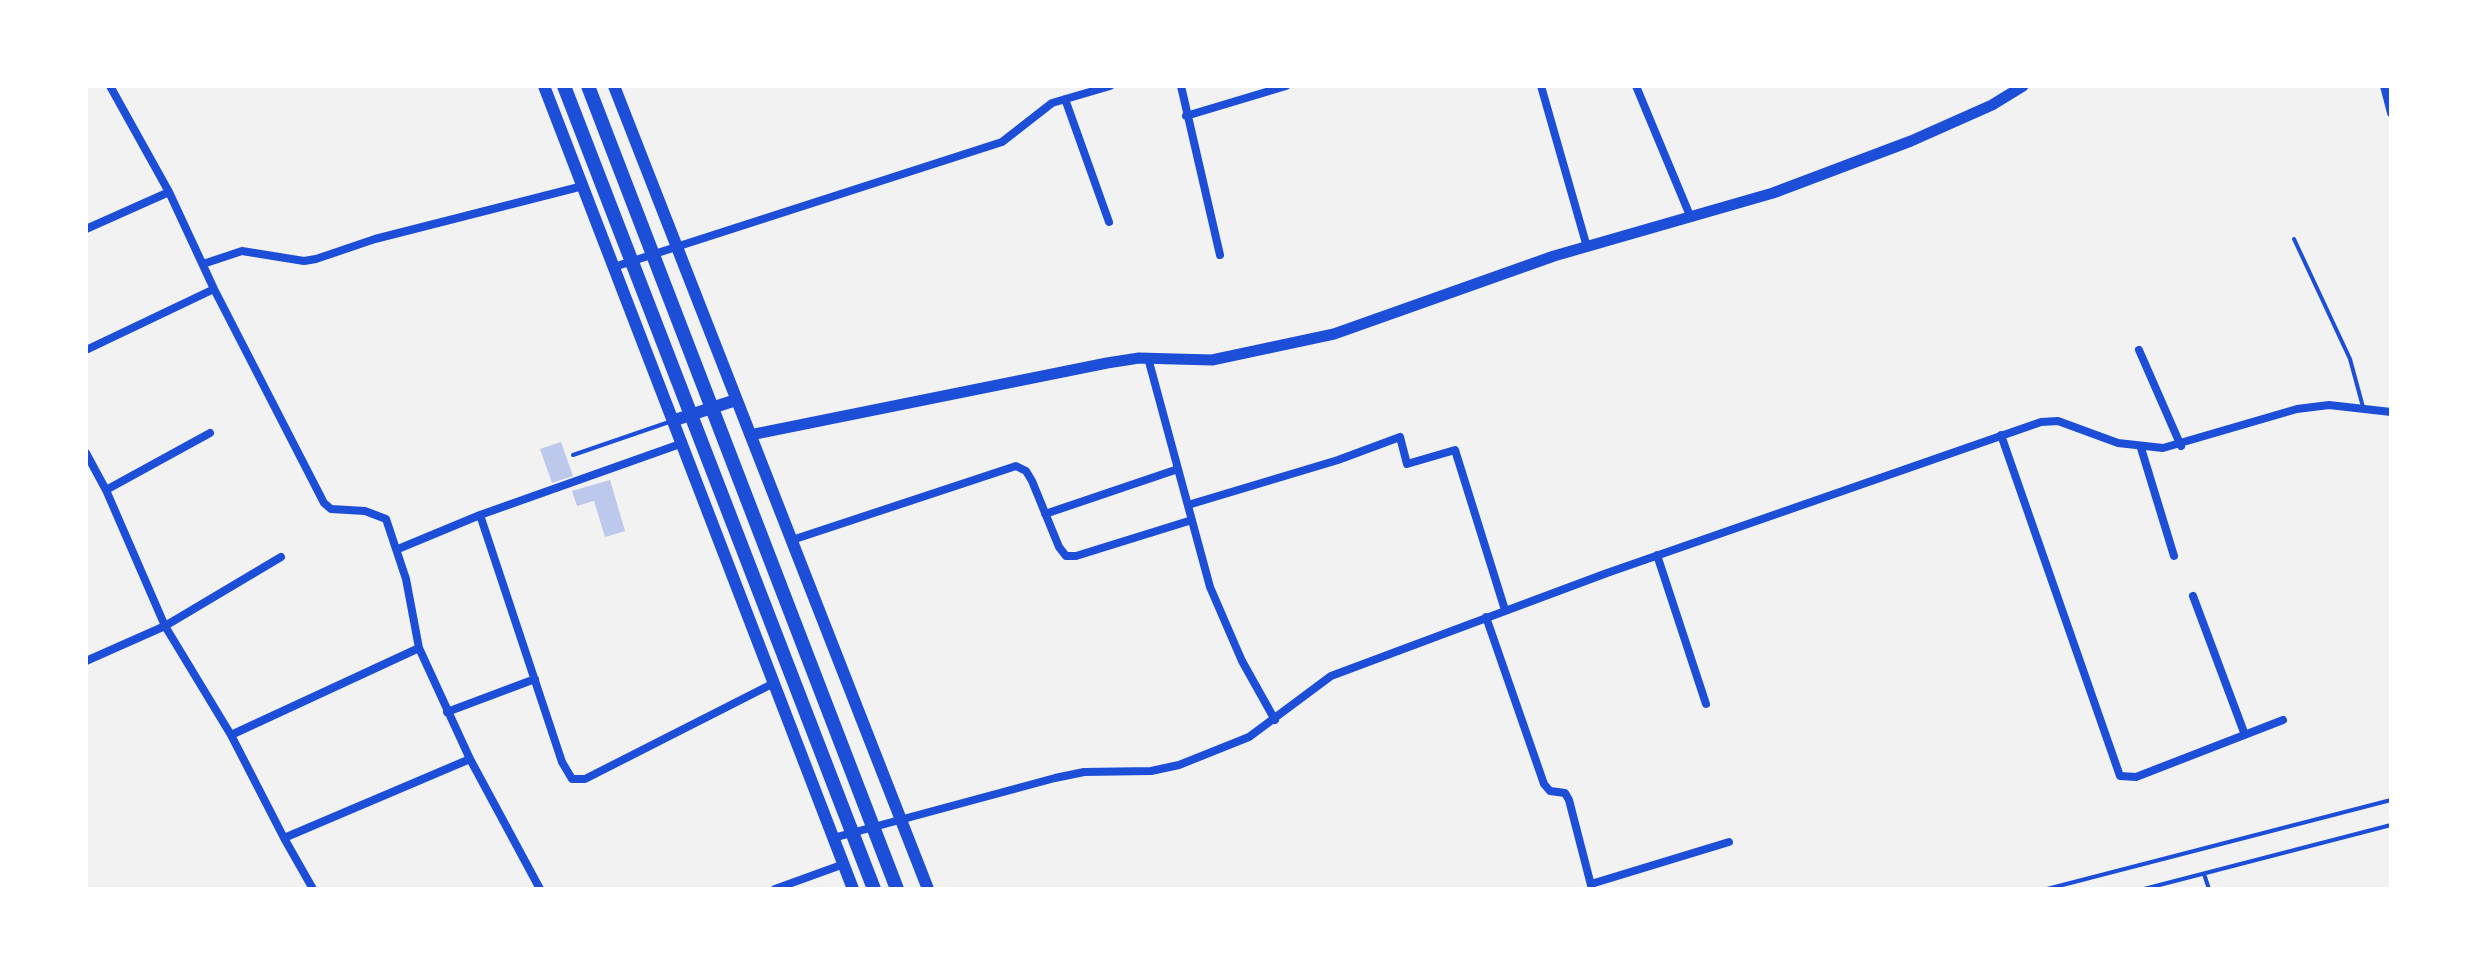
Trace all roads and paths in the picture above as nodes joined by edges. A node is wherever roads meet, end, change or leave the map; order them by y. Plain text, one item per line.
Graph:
1 (110, 86) edge
2 (544, 86) edge
3 (564, 86) edge
4 (588, 86) edge
5 (614, 86) edge
6 (1110, 86) edge
7 (1181, 86) edge
8 (1286, 86) edge
9 (1541, 86) edge
10 (1638, 86) edge
11 (2023, 86) edge
12 (2384, 86) edge
13 (1065, 99) junction
14 (2391, 113) edge
15 (1186, 116) junction
16 (583, 186) junction
17 (169, 192) junction
18 (1691, 218) junction
19 (1109, 222) dead end
20 (86, 229) edge
21 (2294, 239) dead end
22 (677, 247) junction
23 (1587, 247) junction
24 (1220, 255) dead end
25 (203, 264) junction
26 (614, 267) junction
27 (214, 289) junction
28 (86, 350) edge
29 (2139, 350) dead end
30 (1148, 358) junction
31 (736, 400) junction
32 (2363, 409) junction
33 (2391, 412) edge
34 (675, 420) junction
35 (210, 433) dead end
36 (750, 435) junction
37 (2001, 435) junction
38 (683, 443) junction
39 (2181, 446) junction
40 (2141, 448) junction
41 (86, 453) edge
42 (573, 455) dead end
43 (1178, 469) junction
44 (106, 490) junction
45 (1188, 505) junction
46 (1045, 514) junction
47 (480, 515) junction
48 (1192, 520) junction
49 (792, 540) junction
50 (398, 549) junction
51 (1657, 555) junction
52 (2174, 556) dead end
53 (281, 557) dead end
54 (2193, 596) dead end
55 (1505, 610) junction
56 (1486, 617) junction
57 (165, 626) junction
58 (419, 648) junction
59 (86, 661) edge
60 (535, 679) junction
61 (774, 683) junction
62 (1706, 704) dead end
63 (447, 712) junction
64 (1275, 720) junction
65 (2283, 720) dead end
66 (231, 735) junction
67 (2245, 735) junction
68 (470, 759) junction
69 (2391, 800) edge
70 (901, 818) junction
71 (2391, 825) edge
72 (284, 838) junction
73 (833, 838) junction
74 (1729, 842) dead end
75 (844, 864) junction
76 (2204, 874) junction
77 (1592, 886) edge
78 (313, 889) edge
79 (540, 889) edge
80 (775, 889) edge
81 (853, 889) edge
82 (874, 889) edge
83 (897, 889) edge
84 (928, 889) edge
85 (2047, 889) edge
86 (2144, 889) edge
87 (2209, 889) edge

1 - 17 street
2 - 16 main road
3 - 82 highway
4 - 83 highway
5 - 22 main road
6 - 13 street
7 - 15 street
8 - 15 street
9 - 23 street
10 - 18 street
11 - 18 street
12 - 14 street
13 - 19 street
13 - 22 street
15 - 24 street
16 - 25 street
16 - 26 main road
17 - 20 street
17 - 25 street
18 - 23 street
21 - 32 lane
22 - 26 street
22 - 31 main road
23 - 30 street
25 - 27 street
26 - 34 main road
27 - 28 street
27 - 50 street
29 - 39 street
30 - 36 street
30 - 43 street
31 - 34 main road
31 - 36 main road
32 - 33 street
32 - 39 street
34 - 38 main road
34 - 42 lane
35 - 44 street
36 - 49 main road
37 - 40 street
37 - 51 street
37 - 67 street
38 - 47 street
38 - 61 main road
39 - 40 street
40 - 52 street
41 - 44 street
43 - 45 street
43 - 46 street
44 - 57 street
45 - 48 street
45 - 55 street
46 - 48 street
46 - 49 street
47 - 50 street
47 - 60 street
48 - 64 street
49 - 70 main road
50 - 58 street
51 - 55 street
51 - 62 street
53 - 57 street
54 - 67 street
55 - 56 street
56 - 64 street
56 - 77 street
57 - 59 street
57 - 66 street
58 - 63 street
58 - 66 street
60 - 61 street
60 - 63 street
61 - 73 main road
63 - 68 street
64 - 70 street
65 - 67 street
66 - 72 street
68 - 72 street
68 - 79 street
69 - 85 lane
70 - 73 street
70 - 84 main road
71 - 76 lane
72 - 78 street
73 - 75 main road
74 - 77 street
75 - 80 street
75 - 81 main road
76 - 86 lane
76 - 87 lane

